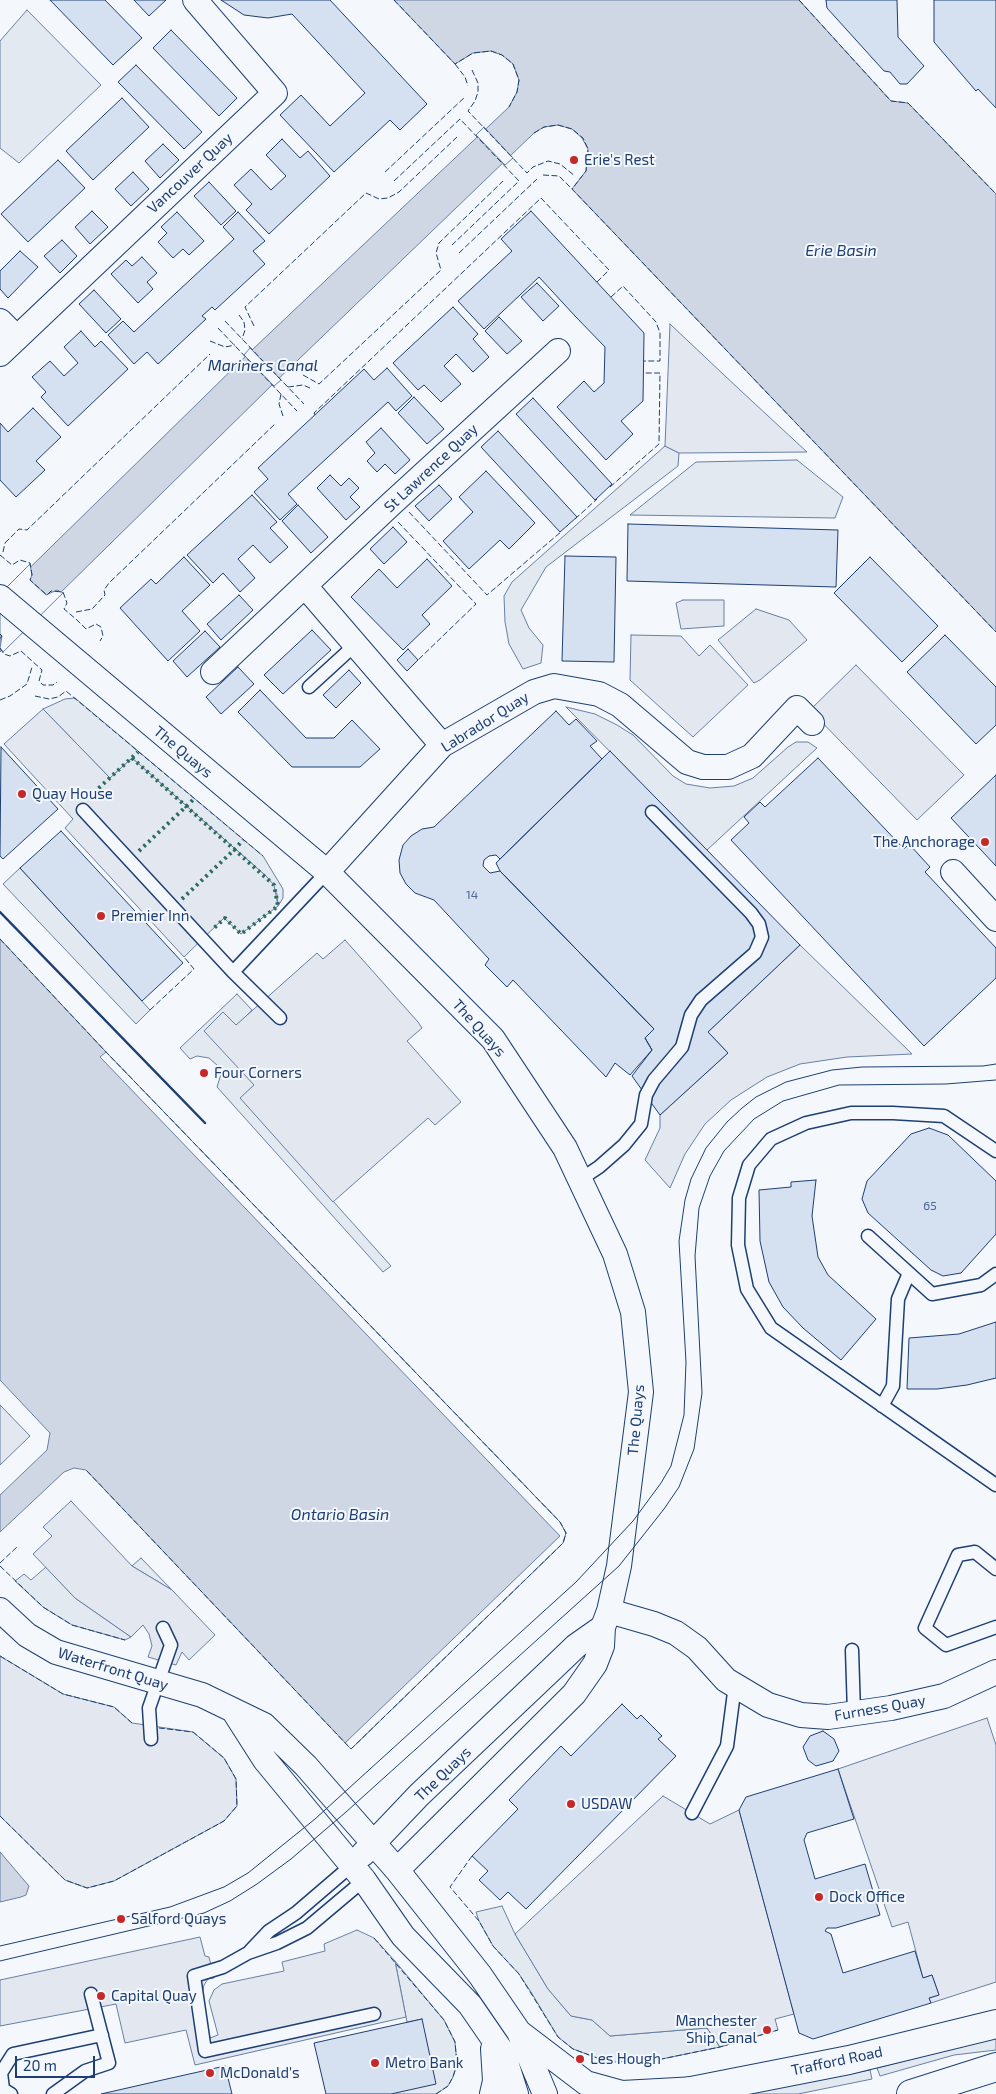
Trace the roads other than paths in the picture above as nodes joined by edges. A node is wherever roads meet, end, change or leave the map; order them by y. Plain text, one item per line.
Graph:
1 (195, 0) edge
2 (0, 321) edge
3 (8, 346) edge
4 (558, 351) dead end
5 (305, 586) junction
6 (0, 597) edge
7 (356, 644) junction
8 (213, 672) dead end
9 (309, 687) dead end
10 (805, 715) dead end
11 (442, 745) junction
12 (83, 810) dead end
13 (652, 812) dead end
14 (327, 872) junction
15 (953, 872) dead end
16 (996, 919) edge
17 (233, 972) junction
18 (280, 1018) dead end
19 (996, 1152) edge
20 (581, 1179) junction
21 (868, 1236) dead end
22 (909, 1272) junction
23 (996, 1274) edge
24 (882, 1406) junction
25 (996, 1485) edge
26 (996, 1568) edge
27 (0, 1610) edge
28 (606, 1619) junction
29 (996, 1627) edge
30 (163, 1628) dead end
31 (852, 1650) dead end
32 (996, 1672) edge
33 (158, 1683) junction
34 (735, 1685) junction
35 (234, 1712) junction
36 (854, 1713) junction
37 (151, 1739) dead end
38 (692, 1813) dead end
39 (375, 1864) junction
40 (248, 1953) junction
41 (91, 1994) dead end
42 (374, 2014) dead end
43 (996, 2024) edge
44 (519, 2032) junction
45 (490, 2034) junction
46 (102, 2035) junction
47 (996, 2067) edge
48 (686, 2092) edge
49 (11, 2094) edge
50 (53, 2094) edge
51 (492, 2094) edge
52 (516, 2094) edge
53 (545, 2094) edge
54 (911, 2094) edge

1 - 3 street, Vancouver Quay
2 - 3 street, Vancouver Quay
4 - 5 street, St Lawrence Quay
5 - 7 street
5 - 8 street, St Lawrence Quay
6 - 14 street, The Quays
7 - 9 lane
7 - 11 street
10 - 11 street, Labrador Quay
11 - 14 street, Labrador Quay
12 - 17 lane
13 - 20 lane
14 - 17 lane
14 - 20 street, The Quays
15 - 16 street
17 - 18 lane
19 - 24 lane
20 - 28 street, The Quays
21 - 22 lane
22 - 23 lane
22 - 24 lane
24 - 25 lane
26 - 29 lane
27 - 33 street, Waterfront Quay
28 - 34 street, Furness Quay
28 - 39 street, The Quays
28 - 39 street, The Quays
30 - 33 lane
31 - 36 lane
32 - 36 street, Furness Quay
33 - 35 street, Waterfront Quay
33 - 37 lane
34 - 36 street, Furness Quay
34 - 38 lane
35 - 39 street, Waterfront Quay
35 - 39 street, Waterfront Quay
39 - 40 lane
39 - 40 lane
39 - 44 street
39 - 45 street
40 - 42 lane
41 - 46 lane
43 - 48 highway, Trafford Road
44 - 48 street
44 - 53 street
45 - 51 street
45 - 52 street
46 - 49 lane
46 - 50 lane
47 - 54 highway

